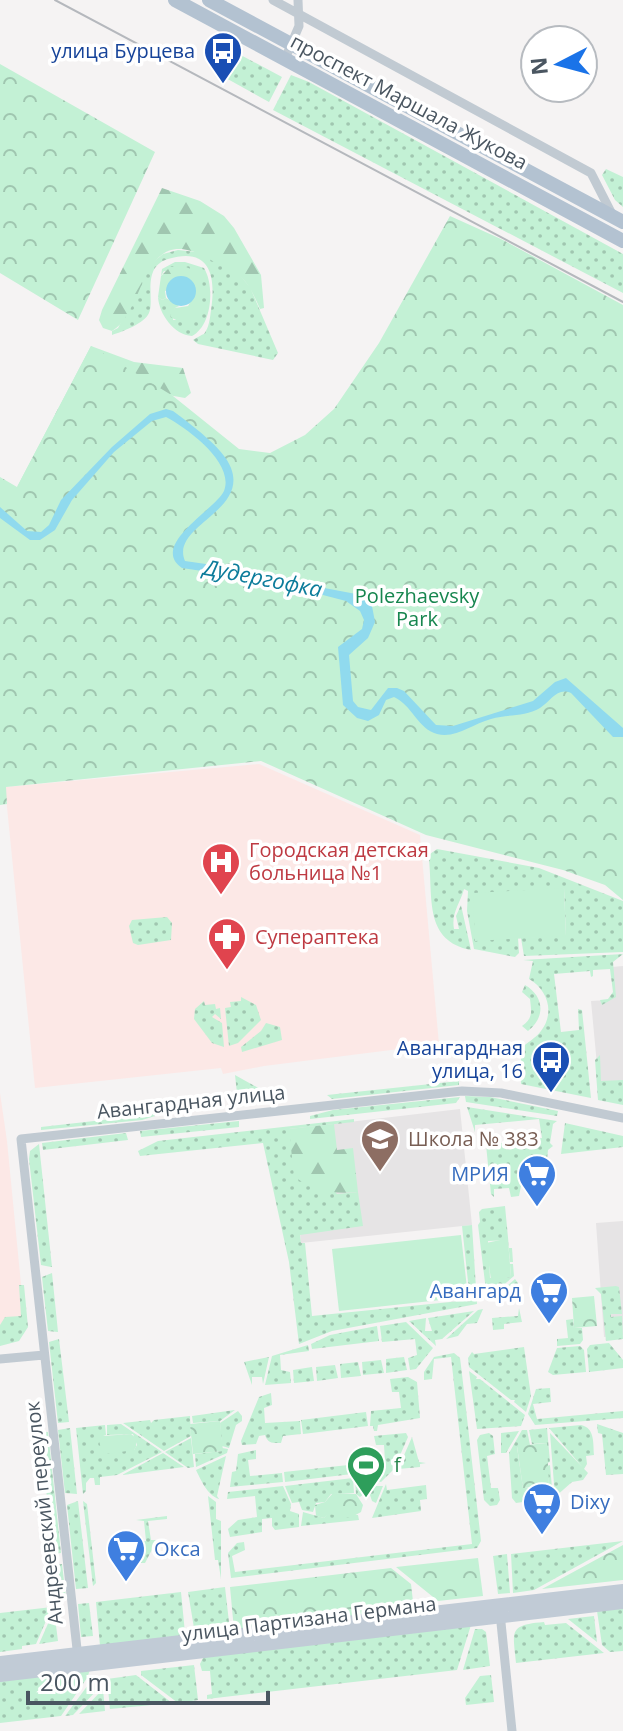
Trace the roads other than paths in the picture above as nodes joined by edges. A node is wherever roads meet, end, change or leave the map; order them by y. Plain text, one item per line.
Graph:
1 (175, 0) edge
2 (209, 0) edge
3 (273, 0) edge
4 (298, 0) edge
5 (300, 14) junction
6 (288, 53) junction
7 (618, 219) edge
8 (623, 241) edge
9 (623, 1118) edge
10 (44, 1355) junction
11 (0, 1359) edge
12 (623, 1591) edge
13 (623, 1602) edge
14 (500, 1611) junction
15 (78, 1661) junction
16 (0, 1663) edge
17 (0, 1675) edge
18 (512, 1731) edge

1 - 6 main road, проспект Маршала Жукова
2 - 6 main road, проспект Маршала Жукова
3 - 5 street
4 - 5 street
5 - 6 street
5 - 7 street
6 - 7 main road, проспект Маршала Жукова
6 - 8 main road, проспект Маршала Жукова
9 - 10 street, Авангардная улица
10 - 11 street
10 - 15 street, Андреевский переулок
12 - 14 main road, улица Партизана Германа
13 - 14 main road, улица Партизана Германа
14 - 15 main road, улица Партизана Германа
14 - 18 street
15 - 16 main road, улица Партизана Германа
15 - 17 main road, улица Партизана Германа

